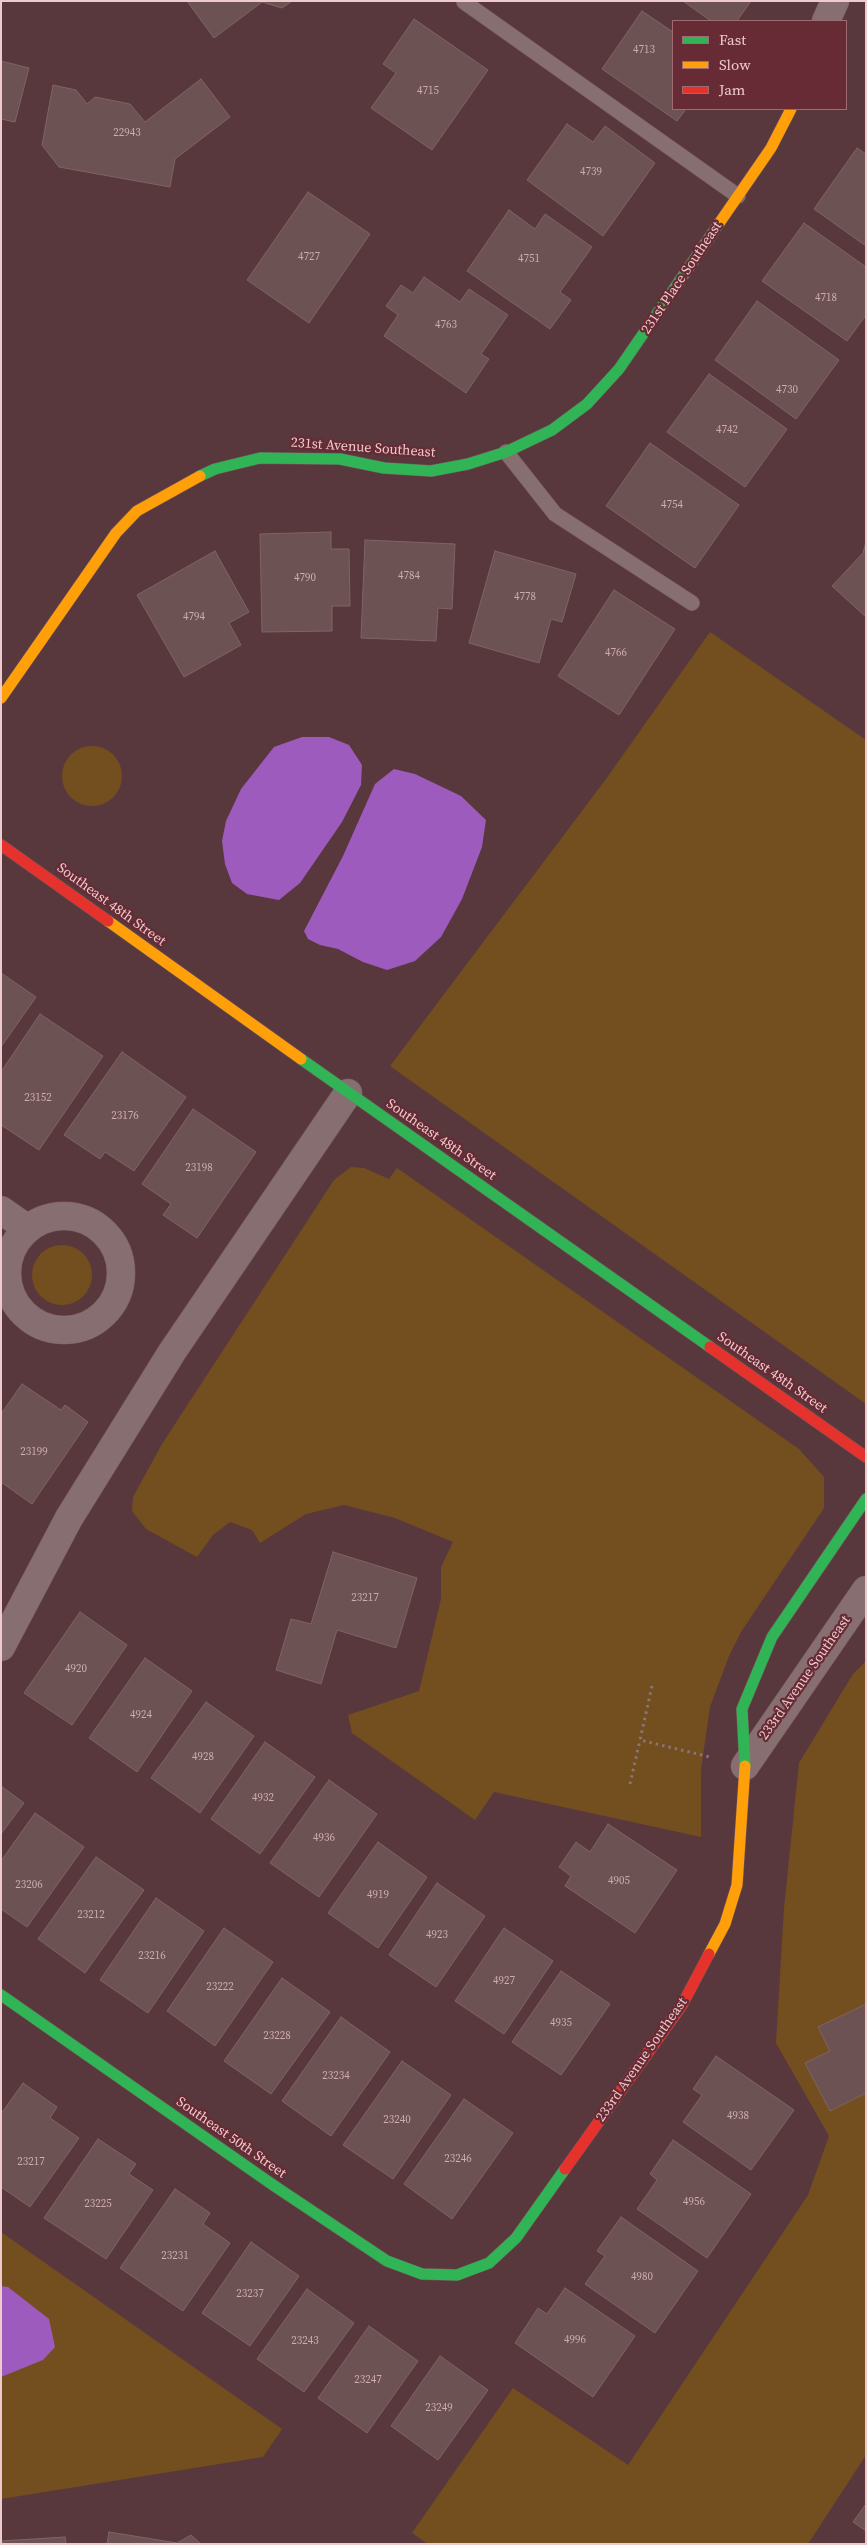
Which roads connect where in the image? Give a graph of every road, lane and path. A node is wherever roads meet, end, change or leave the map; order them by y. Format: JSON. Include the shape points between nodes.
{"nodes":[{"id":1,"x":834,"y":1,"type":"edge"},
{"id":2,"x":464,"y":2,"type":"edge"},
{"id":3,"x":826,"y":20,"type":"edge"},
{"id":4,"x":790,"y":110,"type":"edge"},
{"id":5,"x":738,"y":196,"type":"junction"},
{"id":6,"x":552,"y":430,"type":"joint"},
{"id":7,"x":506,"y":452,"type":"junction"},
{"id":8,"x":692,"y":604,"type":"dead end"},
{"id":9,"x":1,"y":698,"type":"edge"},
{"id":10,"x":1,"y":845,"type":"edge"},
{"id":11,"x":348,"y":1093,"type":"junction"},
{"id":12,"x":1,"y":1210,"type":"edge"},
{"id":13,"x":28,"y":1229,"type":"junction"},
{"id":14,"x":866,"y":1457,"type":"edge"},
{"id":15,"x":866,"y":1499,"type":"edge"},
{"id":16,"x":866,"y":1590,"type":"edge"},
{"id":17,"x":1,"y":1647,"type":"edge"},
{"id":18,"x":652,"y":1686,"type":"dead end"},
{"id":19,"x":640,"y":1740,"type":"junction"},
{"id":20,"x":745,"y":1766,"type":"junction"},
{"id":21,"x":630,"y":1784,"type":"dead end"},
{"id":22,"x":1,"y":1995,"type":"edge"},
{"id":23,"x":457,"y":2275,"type":"joint"}],
"edges":[{"from":1,"to":3,"type":"street"},
{"from":2,"to":5,"type":"lane"},
{"from":4,"to":5,"type":"street","name":"231st Place Southeast"},
{"from":5,"to":6,"type":"street","name":"231st Place Southeast","via":[[619,369],[587,404]]},
{"from":6,"to":7,"type":"street","name":"231st Avenue Southeast"},
{"from":7,"to":8,"type":"lane","via":[[555,514]]},
{"from":7,"to":9,"type":"street","name":"231st Avenue Southeast","via":[[431,471],[384,468],[340,459],[260,458],[215,470],[172,490],[137,511],[116,533]]},
{"from":10,"to":11,"type":"street","name":"Southeast 48th Street"},
{"from":11,"to":14,"type":"street","name":"Southeast 48th Street"},
{"from":11,"to":17,"type":"street","via":[[172,1352],[48,1556]]},
{"from":12,"to":13,"type":"street"},
{"from":13,"to":13,"type":"street","via":[[16,1242],[7,1276],[11,1294],[20,1309],[33,1321],[49,1328],[67,1330],[100,1318],[112,1305],[121,1271],[118,1253],[109,1238],[79,1218],[61,1216],[44,1220]]},
{"from":15,"to":20,"type":"street","name":"233rd Avenue Southeast","via":[[772,1637],[742,1709]]},
{"from":16,"to":20,"type":"street","name":"233rd Avenue Southeast"},
{"from":18,"to":19,"type":"path"},
{"from":19,"to":20,"type":"path"},
{"from":19,"to":21,"type":"path"},
{"from":20,"to":23,"type":"street","name":"233rd Avenue Southeast","via":[[737,1885],[725,1924],[682,2005],[516,2238],[489,2263]]},
{"from":22,"to":23,"type":"street","name":"Southeast 50th Street","via":[[272,2186],[387,2261],[422,2274]]}]}
